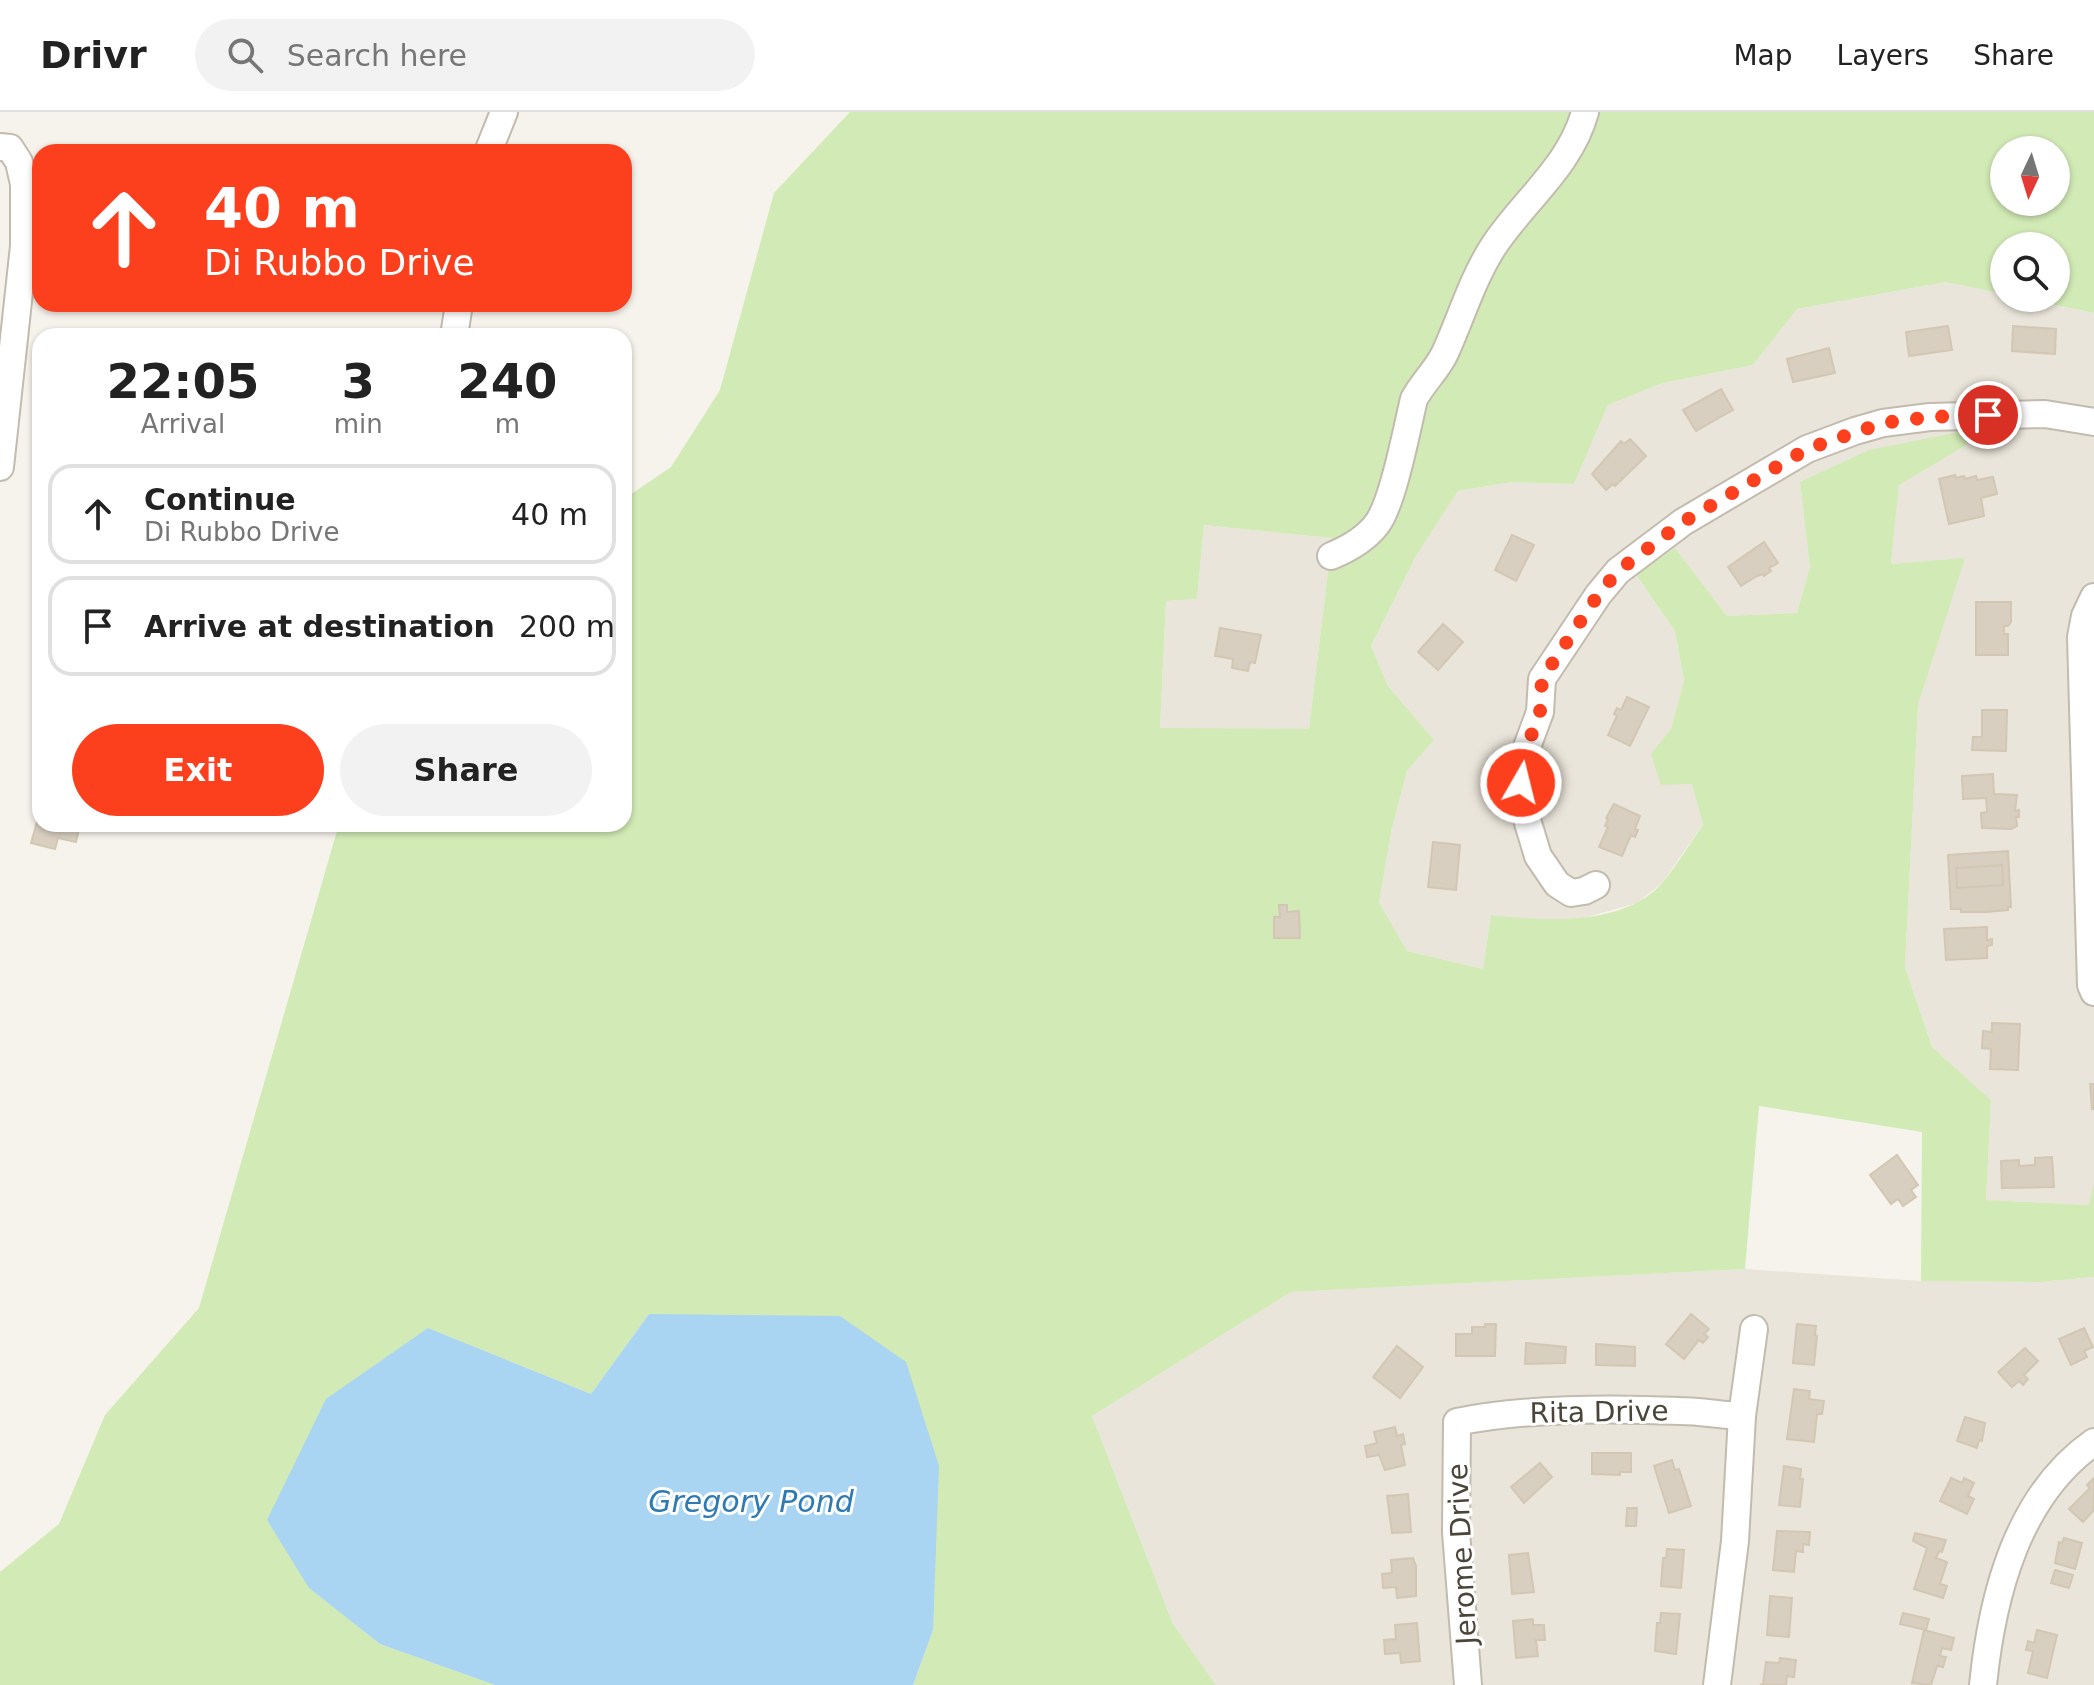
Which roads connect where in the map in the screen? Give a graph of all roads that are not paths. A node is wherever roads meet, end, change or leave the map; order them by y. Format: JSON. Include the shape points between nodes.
{"nodes":[{"id":1,"x":504,"y":112,"type":"edge"},
{"id":2,"x":1585,"y":112,"type":"edge"},
{"id":3,"x":491,"y":144,"type":"edge"},
{"id":4,"x":5,"y":148,"type":"edge"},
{"id":5,"x":2094,"y":422,"type":"edge"},
{"id":6,"x":0,"y":467,"type":"edge"},
{"id":7,"x":1331,"y":556,"type":"dead end"},
{"id":8,"x":2094,"y":597,"type":"edge"},
{"id":9,"x":1596,"y":885,"type":"dead end"},
{"id":10,"x":2094,"y":992,"type":"edge"},
{"id":11,"x":1754,"y":1329,"type":"dead end"},
{"id":12,"x":1742,"y":1416,"type":"junction"},
{"id":13,"x":1457,"y":1422,"type":"joint"},
{"id":14,"x":2094,"y":1442,"type":"edge"},
{"id":15,"x":1468,"y":1685,"type":"edge"},
{"id":16,"x":1717,"y":1685,"type":"edge"},
{"id":17,"x":1983,"y":1685,"type":"edge"}],
"edges":[{"from":1,"to":3,"type":"street"},
{"from":2,"to":7,"type":"street","via":[[1561,164],[1492,248],[1443,357],[1414,399],[1378,523],[1363,539]]},
{"from":4,"to":6,"type":"street","via":[[19,162],[24,184],[24,246]]},
{"from":5,"to":9,"type":"street","via":[[2045,414],[1930,417],[1869,427],[1807,449],[1683,522],[1618,571],[1542,679],[1540,712],[1521,763],[1528,823],[1546,871],[1571,893]]},
{"from":8,"to":10,"type":"street","via":[[2081,637]]},
{"from":11,"to":12,"type":"street"},
{"from":12,"to":13,"type":"street","name":"Rita Drive","via":[[1540,1412]]},
{"from":12,"to":16,"type":"street","via":[[1735,1541]]},
{"from":13,"to":15,"type":"street","name":"Jerome Drive","via":[[1456,1532]]},
{"from":14,"to":17,"type":"street","via":[[2052,1478],[2019,1537],[1999,1590]]}]}
